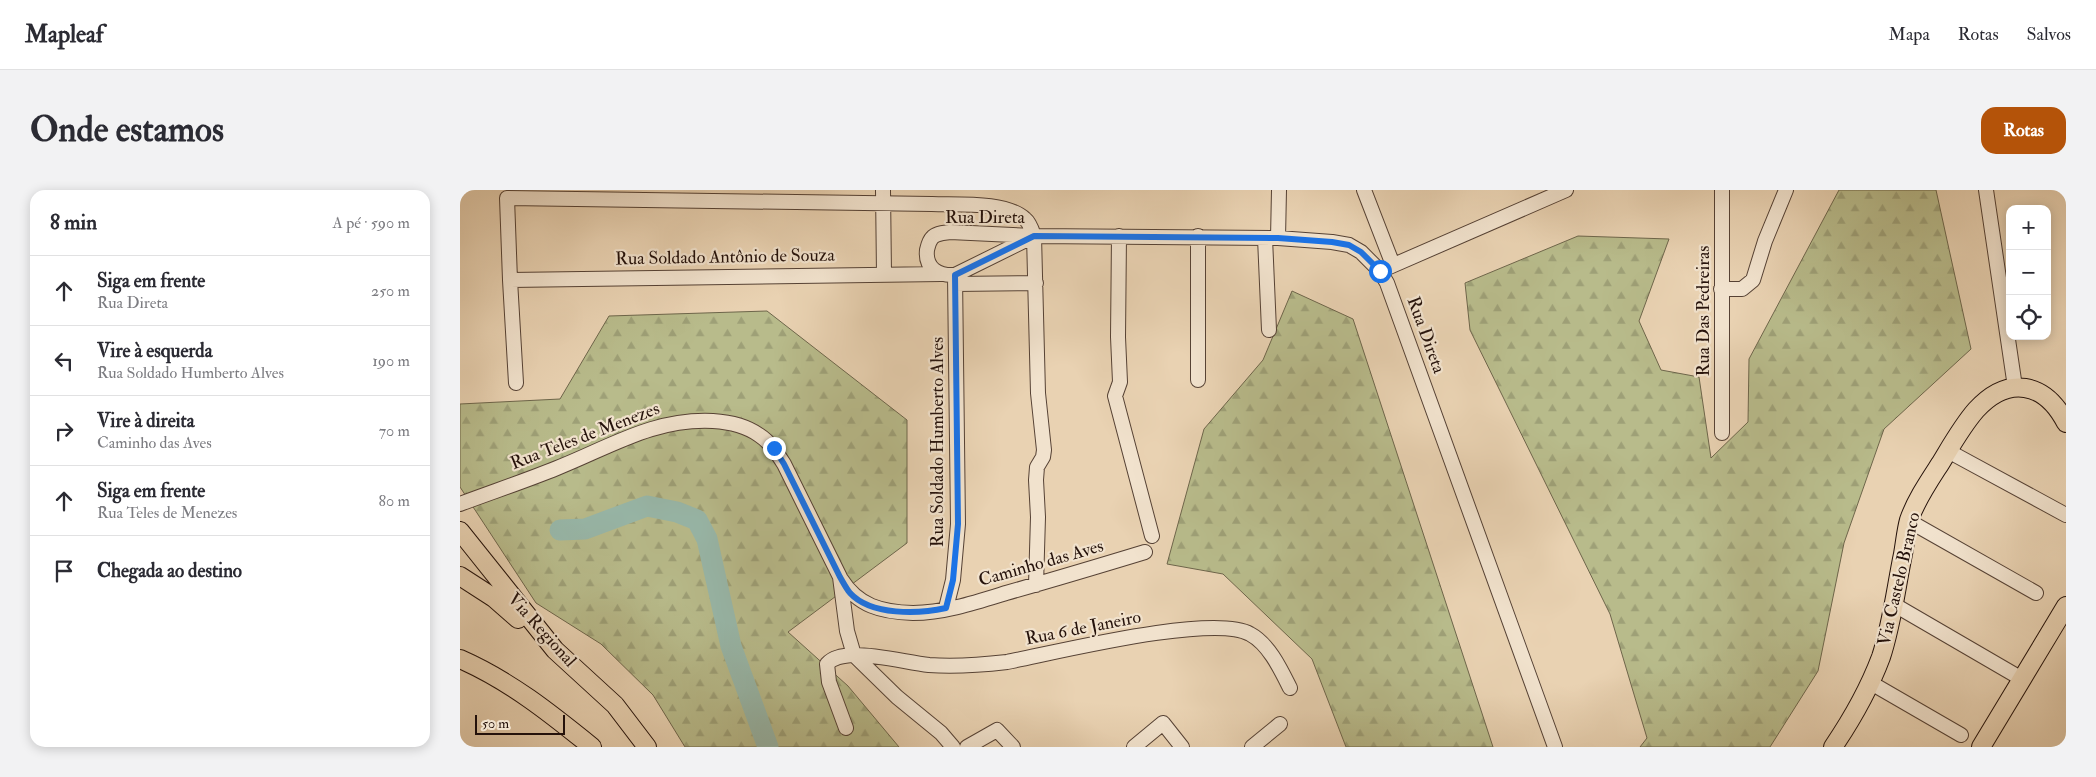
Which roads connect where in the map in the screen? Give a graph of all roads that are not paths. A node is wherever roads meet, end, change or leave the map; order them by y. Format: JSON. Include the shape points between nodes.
{"nodes":[{"id":1,"x":1279,"y":190,"type":"edge"},
{"id":2,"x":1364,"y":190,"type":"edge"},
{"id":3,"x":1566,"y":190,"type":"edge"},
{"id":4,"x":1722,"y":190,"type":"edge"},
{"id":5,"x":1786,"y":190,"type":"edge"},
{"id":6,"x":1986,"y":190,"type":"edge"},
{"id":7,"x":883,"y":197,"type":"edge"},
{"id":8,"x":1034,"y":236,"type":"junction"},
{"id":9,"x":1119,"y":236,"type":"junction"},
{"id":10,"x":1198,"y":236,"type":"junction"},
{"id":11,"x":1271,"y":238,"type":"junction"},
{"id":12,"x":1387,"y":268,"type":"junction"},
{"id":13,"x":884,"y":274,"type":"junction"},
{"id":14,"x":941,"y":274,"type":"junction"},
{"id":15,"x":955,"y":279,"type":"junction"},
{"id":16,"x":510,"y":280,"type":"junction"},
{"id":17,"x":1036,"y":284,"type":"junction"},
{"id":18,"x":1721,"y":289,"type":"junction"},
{"id":19,"x":1269,"y":330,"type":"dead end"},
{"id":20,"x":1198,"y":380,"type":"dead end"},
{"id":21,"x":516,"y":382,"type":"dead end"},
{"id":22,"x":2015,"y":387,"type":"junction"},
{"id":23,"x":2066,"y":424,"type":"edge"},
{"id":24,"x":1722,"y":433,"type":"dead end"},
{"id":25,"x":1948,"y":451,"type":"junction"},
{"id":26,"x":460,"y":504,"type":"edge"},
{"id":27,"x":2066,"y":515,"type":"edge"},
{"id":28,"x":1909,"y":521,"type":"junction"},
{"id":29,"x":460,"y":531,"type":"edge"},
{"id":30,"x":1152,"y":536,"type":"dead end"},
{"id":31,"x":1145,"y":552,"type":"dead end"},
{"id":32,"x":460,"y":576,"type":"edge"},
{"id":33,"x":840,"y":577,"type":"junction"},
{"id":34,"x":1036,"y":585,"type":"junction"},
{"id":35,"x":2036,"y":593,"type":"dead end"},
{"id":36,"x":1893,"y":604,"type":"junction"},
{"id":37,"x":2066,"y":606,"type":"edge"},
{"id":38,"x":946,"y":608,"type":"junction"},
{"id":39,"x":2066,"y":629,"type":"edge"},
{"id":40,"x":2043,"y":645,"type":"junction"},
{"id":41,"x":555,"y":650,"type":"junction"},
{"id":42,"x":854,"y":655,"type":"junction"},
{"id":43,"x":460,"y":659,"type":"edge"},
{"id":44,"x":2022,"y":679,"type":"junction"},
{"id":45,"x":1871,"y":683,"type":"junction"},
{"id":46,"x":1290,"y":688,"type":"dead end"},
{"id":47,"x":1280,"y":724,"type":"dead end"},
{"id":48,"x":846,"y":728,"type":"dead end"},
{"id":49,"x":1961,"y":735,"type":"dead end"},
{"id":50,"x":592,"y":747,"type":"edge"},
{"id":51,"x":648,"y":747,"type":"edge"},
{"id":52,"x":953,"y":747,"type":"edge"},
{"id":53,"x":967,"y":747,"type":"edge"},
{"id":54,"x":1013,"y":747,"type":"edge"},
{"id":55,"x":1134,"y":747,"type":"edge"},
{"id":56,"x":1182,"y":747,"type":"edge"},
{"id":57,"x":1252,"y":747,"type":"edge"},
{"id":58,"x":1555,"y":747,"type":"edge"},
{"id":59,"x":1833,"y":747,"type":"edge"},
{"id":60,"x":1981,"y":747,"type":"edge"}],
"edges":[{"from":1,"to":11,"type":"street"},
{"from":2,"to":12,"type":"street"},
{"from":3,"to":12,"type":"street"},
{"from":4,"to":18,"type":"street","name":"Rua Das Pedreiras"},
{"from":5,"to":18,"type":"street","via":[[1753,280],[1742,289]]},
{"from":6,"to":22,"type":"street"},
{"from":7,"to":8,"type":"street","via":[[1000,208],[1019,214]]},
{"from":7,"to":13,"type":"street"},
{"from":7,"to":16,"type":"street","via":[[507,198]]},
{"from":8,"to":9,"type":"street","name":"Rua Direta"},
{"from":8,"to":14,"type":"street","name":"Rua Direta","via":[[940,233],[932,237],[927,252],[929,265]]},
{"from":8,"to":15,"type":"street","name":"Rua Direta"},
{"from":8,"to":17,"type":"street"},
{"from":9,"to":10,"type":"street","name":"Rua Direta"},
{"from":9,"to":30,"type":"street","via":[[1120,382],[1115,396]]},
{"from":10,"to":11,"type":"street","name":"Rua Direta"},
{"from":10,"to":20,"type":"street"},
{"from":11,"to":12,"type":"street","name":"Rua Direta","via":[[1349,245]]},
{"from":11,"to":19,"type":"street"},
{"from":12,"to":58,"type":"street","name":"Rua Direta","via":[[1392,298]]},
{"from":13,"to":14,"type":"street","name":"Rua Soldado Antônio de Souza"},
{"from":13,"to":16,"type":"street","name":"Rua Soldado Antônio de Souza"},
{"from":14,"to":15,"type":"street"},
{"from":15,"to":17,"type":"street"},
{"from":15,"to":38,"type":"street","name":"Rua Soldado Humberto Alves","via":[[958,524],[953,580]]},
{"from":16,"to":21,"type":"street"},
{"from":17,"to":34,"type":"street","via":[[1038,393],[1044,450],[1036,480]]},
{"from":18,"to":24,"type":"street","name":"Rua Das Pedreiras"},
{"from":22,"to":23,"type":"main road","via":[[2034,389],[2047,398]]},
{"from":22,"to":25,"type":"main road","name":"Via Castelo Branco","via":[[1990,397]]},
{"from":25,"to":27,"type":"street"},
{"from":25,"to":28,"type":"main road","name":"Via Castelo Branco","via":[[1920,496]]},
{"from":26,"to":33,"type":"street","name":"Rua Teles de Menezes","via":[[556,469],[650,428],[673,422],[725,421],[744,426],[774,448]]},
{"from":28,"to":35,"type":"street"},
{"from":28,"to":36,"type":"main road","name":"Via Castelo Branco"},
{"from":29,"to":41,"type":"main road","name":"Via Regional"},
{"from":31,"to":34,"type":"street","name":"Caminho das Aves"},
{"from":32,"to":41,"type":"main road","via":[[494,598]]},
{"from":33,"to":38,"type":"street","name":"Caminho das Aves","via":[[850,593],[870,605],[913,613]]},
{"from":33,"to":42,"type":"street","name":"Rua Teles de Menezes","via":[[847,631]]},
{"from":34,"to":38,"type":"street","name":"Caminho das Aves"},
{"from":36,"to":44,"type":"street"},
{"from":36,"to":45,"type":"main road","name":"Via Castelo Branco","via":[[1889,631]]},
{"from":37,"to":40,"type":"main road"},
{"from":39,"to":40,"type":"main road"},
{"from":40,"to":44,"type":"main road"},
{"from":41,"to":51,"type":"main road","name":"Via Regional","via":[[614,705]]},
{"from":42,"to":46,"type":"street","name":"Rua 6 de Janeiro","via":[[930,665],[979,665],[1176,630],[1215,627],[1250,634],[1274,656]]},
{"from":42,"to":48,"type":"street","name":"Rua 6 de Janeiro","via":[[838,657],[827,664],[831,690]]},
{"from":42,"to":52,"type":"street","name":"Rua Teles de Menezes"},
{"from":43,"to":50,"type":"main road","via":[[513,686]]},
{"from":44,"to":60,"type":"main road"},
{"from":45,"to":49,"type":"street"},
{"from":45,"to":59,"type":"main road","name":"Via Castelo Branco"},
{"from":47,"to":57,"type":"street"},
{"from":53,"to":54,"type":"street","via":[[995,730],[999,730]]},
{"from":55,"to":56,"type":"street","via":[[1163,723]]}]}
